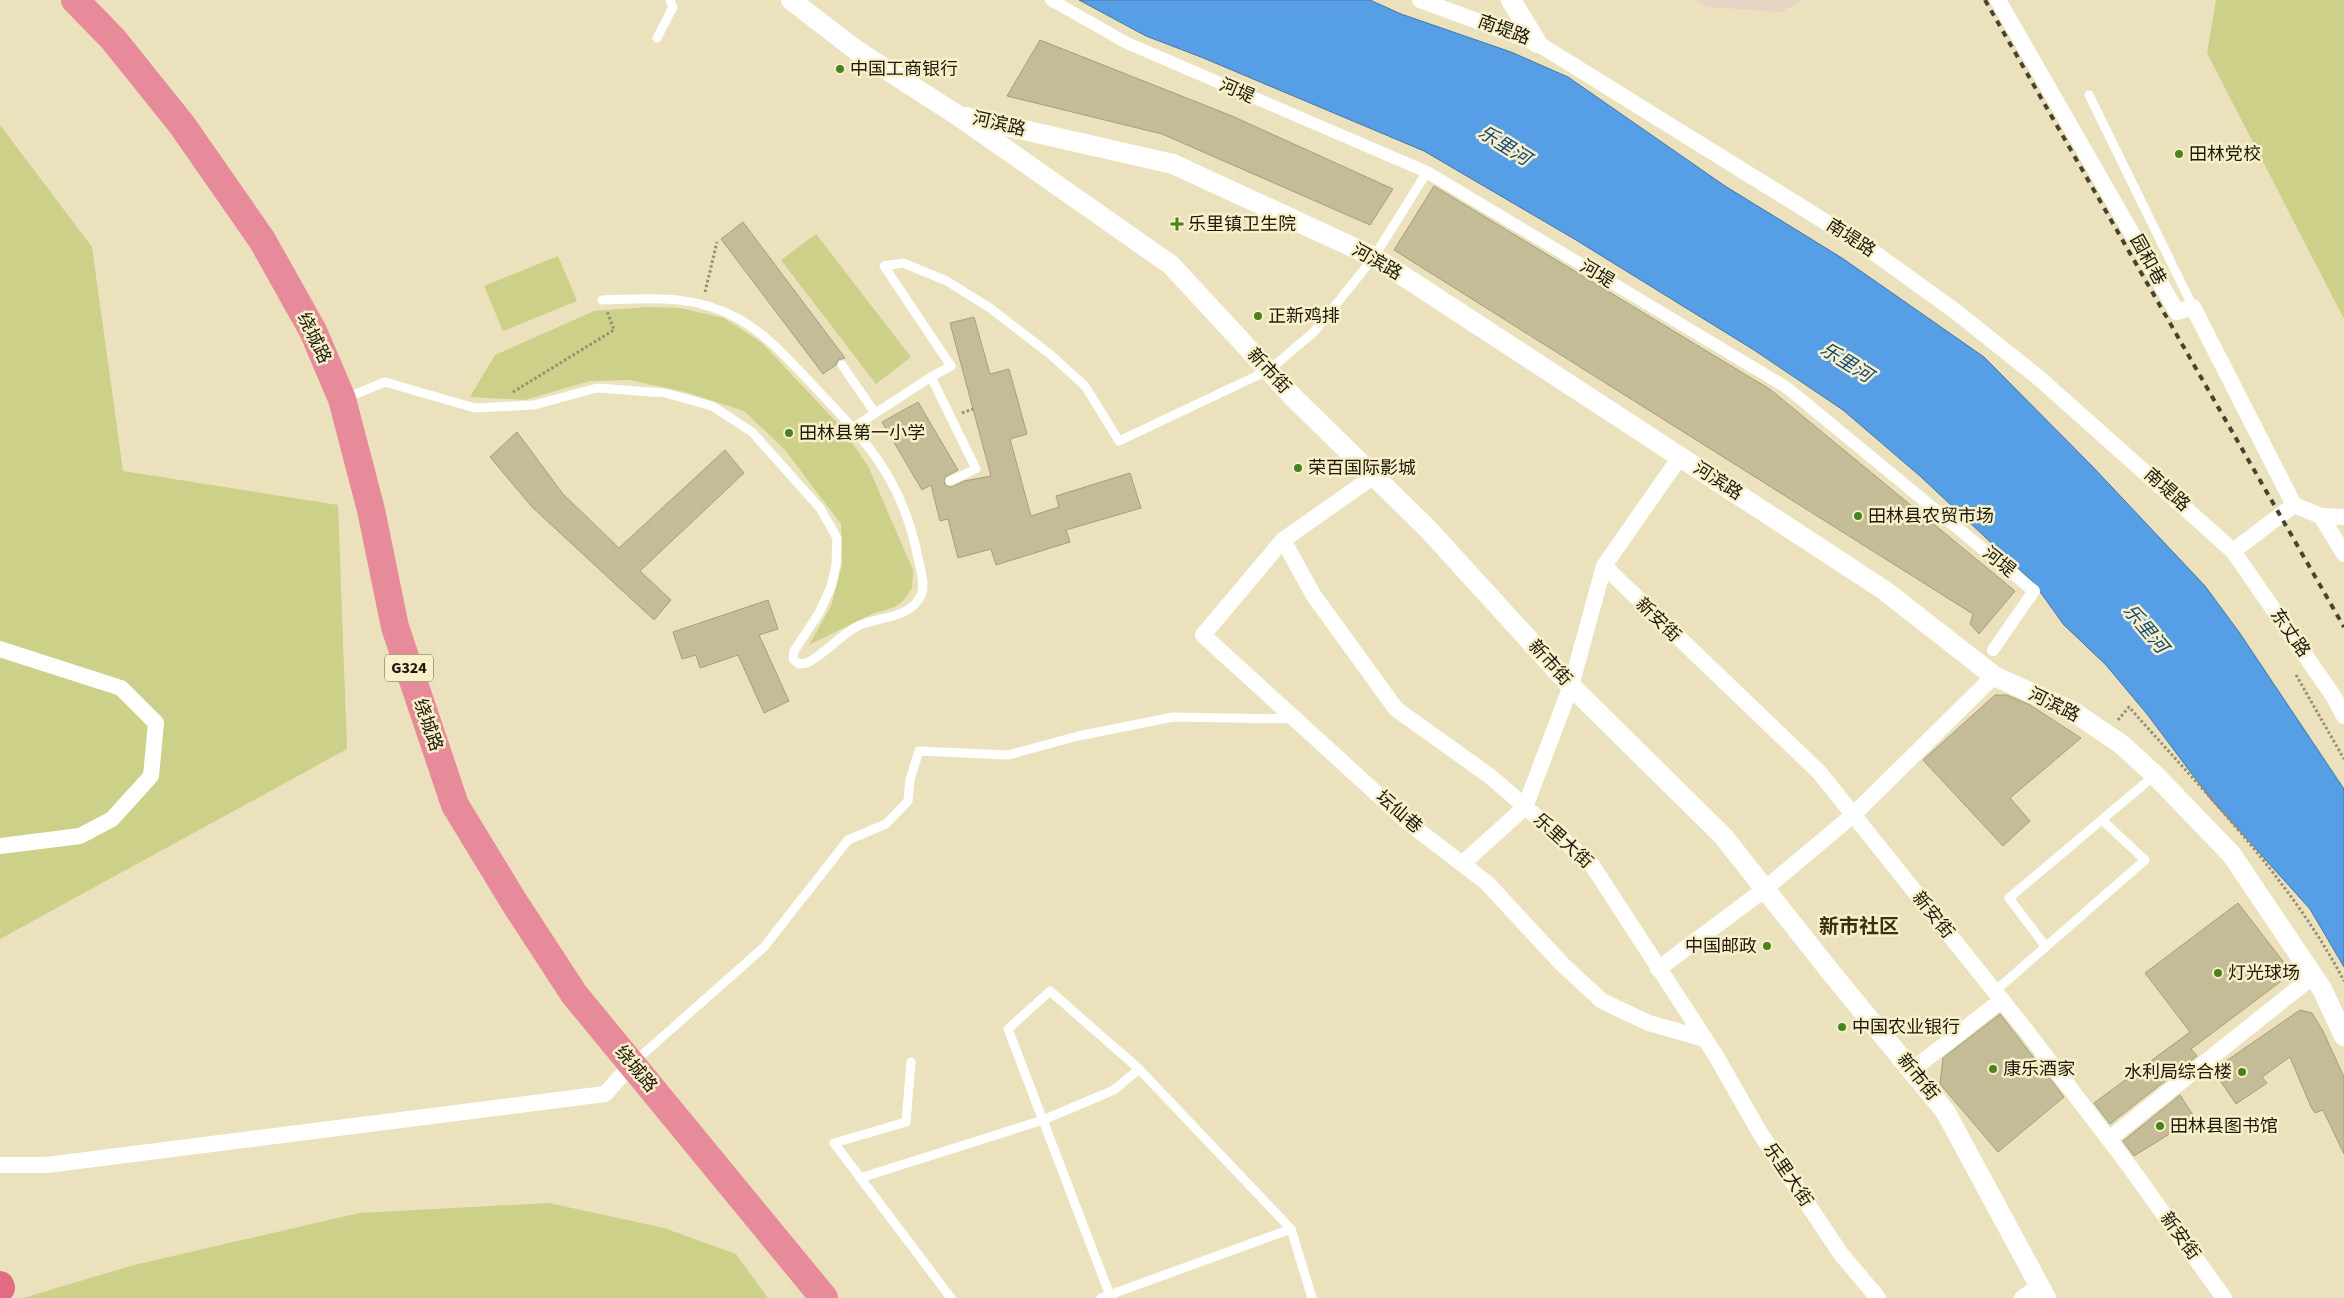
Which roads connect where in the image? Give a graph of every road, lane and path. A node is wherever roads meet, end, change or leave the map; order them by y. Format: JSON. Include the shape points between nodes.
{"nodes":[{"id":1,"x":75,"y":0,"type":"edge"},
{"id":2,"x":670,"y":0,"type":"edge"},
{"id":3,"x":791,"y":0,"type":"edge"},
{"id":4,"x":1051,"y":0,"type":"edge"},
{"id":5,"x":1420,"y":0,"type":"edge"},
{"id":6,"x":1512,"y":0,"type":"edge"},
{"id":7,"x":1998,"y":0,"type":"edge"},
{"id":8,"x":657,"y":38,"type":"dead end"},
{"id":9,"x":1537,"y":42,"type":"junction"},
{"id":10,"x":2089,"y":95,"type":"dead end"},
{"id":11,"x":957,"y":115,"type":"junction"},
{"id":12,"x":1031,"y":132,"type":"junction"},
{"id":13,"x":1015,"y":156,"type":"junction"},
{"id":14,"x":1427,"y":172,"type":"junction"},
{"id":15,"x":717,"y":242,"type":"dead end"},
{"id":16,"x":1374,"y":257,"type":"junction"},
{"id":17,"x":602,"y":300,"type":"joint"},
{"id":18,"x":702,"y":302,"type":"junction"},
{"id":19,"x":2192,"y":307,"type":"junction"},
{"id":20,"x":842,"y":365,"type":"dead end"},
{"id":21,"x":1269,"y":370,"type":"junction"},
{"id":22,"x":931,"y":377,"type":"junction"},
{"id":23,"x":342,"y":399,"type":"junction"},
{"id":24,"x":489,"y":407,"type":"junction"},
{"id":25,"x":973,"y":409,"type":"dead end"},
{"id":26,"x":876,"y":413,"type":"junction"},
{"id":27,"x":962,"y":413,"type":"dead end"},
{"id":28,"x":854,"y":427,"type":"junction"},
{"id":29,"x":1680,"y":457,"type":"junction"},
{"id":30,"x":1374,"y":476,"type":"junction"},
{"id":31,"x":950,"y":481,"type":"dead end"},
{"id":32,"x":2294,"y":506,"type":"junction"},
{"id":33,"x":2321,"y":516,"type":"junction"},
{"id":34,"x":2344,"y":517,"type":"edge"},
{"id":35,"x":1283,"y":540,"type":"junction"},
{"id":36,"x":2233,"y":551,"type":"junction"},
{"id":37,"x":2344,"y":554,"type":"edge"},
{"id":38,"x":1604,"y":566,"type":"junction"},
{"id":39,"x":0,"y":649,"type":"edge"},
{"id":40,"x":1993,"y":650,"type":"dead end"},
{"id":41,"x":2294,"y":673,"type":"dead end"},
{"id":42,"x":1994,"y":676,"type":"junction"},
{"id":43,"x":1571,"y":686,"type":"junction"},
{"id":44,"x":2344,"y":716,"type":"edge"},
{"id":45,"x":1296,"y":719,"type":"junction"},
{"id":46,"x":2344,"y":759,"type":"edge"},
{"id":47,"x":2155,"y":775,"type":"junction"},
{"id":48,"x":1525,"y":806,"type":"junction"},
{"id":49,"x":1853,"y":815,"type":"junction"},
{"id":50,"x":2102,"y":820,"type":"junction"},
{"id":51,"x":0,"y":846,"type":"edge"},
{"id":52,"x":1462,"y":864,"type":"junction"},
{"id":53,"x":1765,"y":889,"type":"junction"},
{"id":54,"x":2046,"y":947,"type":"junction"},
{"id":55,"x":1658,"y":969,"type":"junction"},
{"id":56,"x":2312,"y":977,"type":"junction"},
{"id":57,"x":1998,"y":996,"type":"junction"},
{"id":58,"x":2344,"y":1036,"type":"edge"},
{"id":59,"x":1705,"y":1039,"type":"junction"},
{"id":60,"x":911,"y":1062,"type":"dead end"},
{"id":61,"x":632,"y":1064,"type":"junction"},
{"id":62,"x":1138,"y":1069,"type":"junction"},
{"id":63,"x":1912,"y":1070,"type":"junction"},
{"id":64,"x":1043,"y":1120,"type":"junction"},
{"id":65,"x":2109,"y":1139,"type":"junction"},
{"id":66,"x":0,"y":1165,"type":"edge"},
{"id":67,"x":860,"y":1178,"type":"junction"},
{"id":68,"x":1291,"y":1229,"type":"junction"},
{"id":69,"x":2043,"y":1292,"type":"edge"},
{"id":70,"x":1107,"y":1297,"type":"edge"},
{"id":71,"x":824,"y":1298,"type":"edge"},
{"id":72,"x":951,"y":1298,"type":"edge"},
{"id":73,"x":1312,"y":1298,"type":"edge"},
{"id":74,"x":1878,"y":1298,"type":"edge"},
{"id":75,"x":2022,"y":1298,"type":"edge"},
{"id":76,"x":2224,"y":1298,"type":"edge"}],
"edges":[{"from":1,"to":23,"type":"highway","name":"绕城路","number":"G324","via":[[113,39],[182,125],[262,240],[313,332]]},
{"from":2,"to":8,"type":"lane","via":[[673,7]]},
{"from":3,"to":11,"type":"street","name":"新市街","via":[[856,50]]},
{"from":4,"to":14,"type":"street","name":"河堤","via":[[1127,43]]},
{"from":5,"to":9,"type":"street","name":"南堤路"},
{"from":6,"to":9,"type":"street"},
{"from":7,"to":19,"type":"street","name":"园和巷","via":[[2177,312]]},
{"from":9,"to":36,"type":"street","name":"南堤路","via":[[1870,249],[1932,294],[2039,378]]},
{"from":10,"to":19,"type":"lane"},
{"from":11,"to":12,"type":"street","name":"河滨路"},
{"from":11,"to":13,"type":"street","name":"新市街"},
{"from":12,"to":13,"type":"street","via":[[1005,138]]},
{"from":12,"to":16,"type":"street","name":"河滨路","via":[[1173,164]]},
{"from":13,"to":21,"type":"street","name":"新市街","via":[[1171,265]]},
{"from":14,"to":16,"type":"lane"},
{"from":14,"to":40,"type":"street","name":"河堤","via":[[1786,387],[2034,591]]},
{"from":15,"to":18,"type":"path"},
{"from":16,"to":21,"type":"lane","via":[[1314,332]]},
{"from":16,"to":29,"type":"street","name":"河滨路"},
{"from":17,"to":18,"type":"lane","via":[[659,297]]},
{"from":17,"to":24,"type":"path","via":[[614,330]]},
{"from":18,"to":28,"type":"lane","via":[[738,318],[769,338]]},
{"from":19,"to":32,"type":"street"},
{"from":20,"to":26,"type":"lane"},
{"from":21,"to":22,"type":"lane","via":[[1120,441],[1085,386],[1050,354],[990,308],[947,281],[920,270],[902,263],[884,266],[952,366]]},
{"from":21,"to":30,"type":"street","name":"新市街"},
{"from":22,"to":26,"type":"lane"},
{"from":22,"to":31,"type":"lane","via":[[976,469]]},
{"from":23,"to":24,"type":"lane","via":[[385,382],[475,408]]},
{"from":23,"to":61,"type":"highway","name":"绕城路","number":"G324","via":[[371,510],[395,627],[455,805],[574,994]]},
{"from":24,"to":28,"type":"lane","via":[[534,405],[597,388],[665,393],[712,406],[752,432],[820,508],[837,538],[831,588],[794,651],[794,659],[799,664],[815,659],[856,627],[913,608],[922,593],[914,538],[904,507],[884,467]]},
{"from":25,"to":27,"type":"path"},
{"from":26,"to":28,"type":"lane"},
{"from":29,"to":38,"type":"street"},
{"from":29,"to":42,"type":"street","name":"河滨路","via":[[1884,590]]},
{"from":30,"to":35,"type":"street"},
{"from":30,"to":43,"type":"street","name":"新市街","via":[[1427,528]]},
{"from":32,"to":33,"type":"street"},
{"from":32,"to":36,"type":"street"},
{"from":33,"to":34,"type":"street"},
{"from":33,"to":37,"type":"street"},
{"from":35,"to":45,"type":"street","name":"坛仙巷","via":[[1203,635]]},
{"from":35,"to":48,"type":"street","name":"乐里大街","via":[[1314,596],[1396,709],[1491,777]]},
{"from":36,"to":44,"type":"street","name":"东丈路"},
{"from":38,"to":43,"type":"street"},
{"from":38,"to":49,"type":"street","name":"新安街","via":[[1819,772]]},
{"from":39,"to":51,"type":"street","via":[[121,688],[156,723],[151,776],[112,819],[80,836]]},
{"from":41,"to":46,"type":"path"},
{"from":42,"to":47,"type":"street","name":"河滨路","via":[[2072,711],[2121,744]]},
{"from":42,"to":49,"type":"street"},
{"from":43,"to":48,"type":"street"},
{"from":43,"to":53,"type":"street","name":"新市街","via":[[1723,836]]},
{"from":45,"to":52,"type":"street","name":"坛仙巷","via":[[1410,824]]},
{"from":45,"to":61,"type":"lane","via":[[1173,717],[1078,736],[1008,755],[919,751],[910,780],[908,801],[886,824],[848,840],[764,947]]},
{"from":47,"to":50,"type":"lane"},
{"from":47,"to":56,"type":"street","name":"河滨路","via":[[2232,855]]},
{"from":48,"to":52,"type":"street"},
{"from":48,"to":55,"type":"street","name":"乐里大街","via":[[1592,865]]},
{"from":49,"to":53,"type":"street"},
{"from":49,"to":57,"type":"street","name":"新安街"},
{"from":50,"to":54,"type":"lane","via":[[2009,898]]},
{"from":50,"to":54,"type":"lane","via":[[2145,860]]},
{"from":52,"to":59,"type":"street","name":"坛仙巷","via":[[1487,883],[1562,964],[1602,1001],[1649,1023]]},
{"from":53,"to":55,"type":"street"},
{"from":53,"to":63,"type":"street","name":"新市街"},
{"from":54,"to":57,"type":"lane"},
{"from":55,"to":59,"type":"street","name":"乐里大街"},
{"from":56,"to":58,"type":"street","name":"河滨路","via":[[2322,989]]},
{"from":56,"to":65,"type":"street"},
{"from":57,"to":63,"type":"street"},
{"from":57,"to":65,"type":"street","name":"新安街"},
{"from":59,"to":74,"type":"street","name":"乐里大街","via":[[1760,1133],[1814,1214],[1841,1254]]},
{"from":60,"to":67,"type":"lane","via":[[906,1122],[834,1144]]},
{"from":61,"to":66,"type":"street","via":[[605,1094],[47,1165]]},
{"from":61,"to":71,"type":"highway","name":"绕城路","number":"G324"},
{"from":62,"to":64,"type":"lane","via":[[1114,1090]]},
{"from":62,"to":64,"type":"lane","via":[[1050,991],[1008,1029]]},
{"from":62,"to":68,"type":"lane"},
{"from":63,"to":69,"type":"street","name":"新市街","via":[[1945,1111]]},
{"from":64,"to":67,"type":"lane"},
{"from":64,"to":70,"type":"lane"},
{"from":65,"to":76,"type":"street","name":"新安街"},
{"from":67,"to":72,"type":"lane"},
{"from":68,"to":70,"type":"lane"},
{"from":68,"to":73,"type":"lane"},
{"from":69,"to":75,"type":"street"}]}
